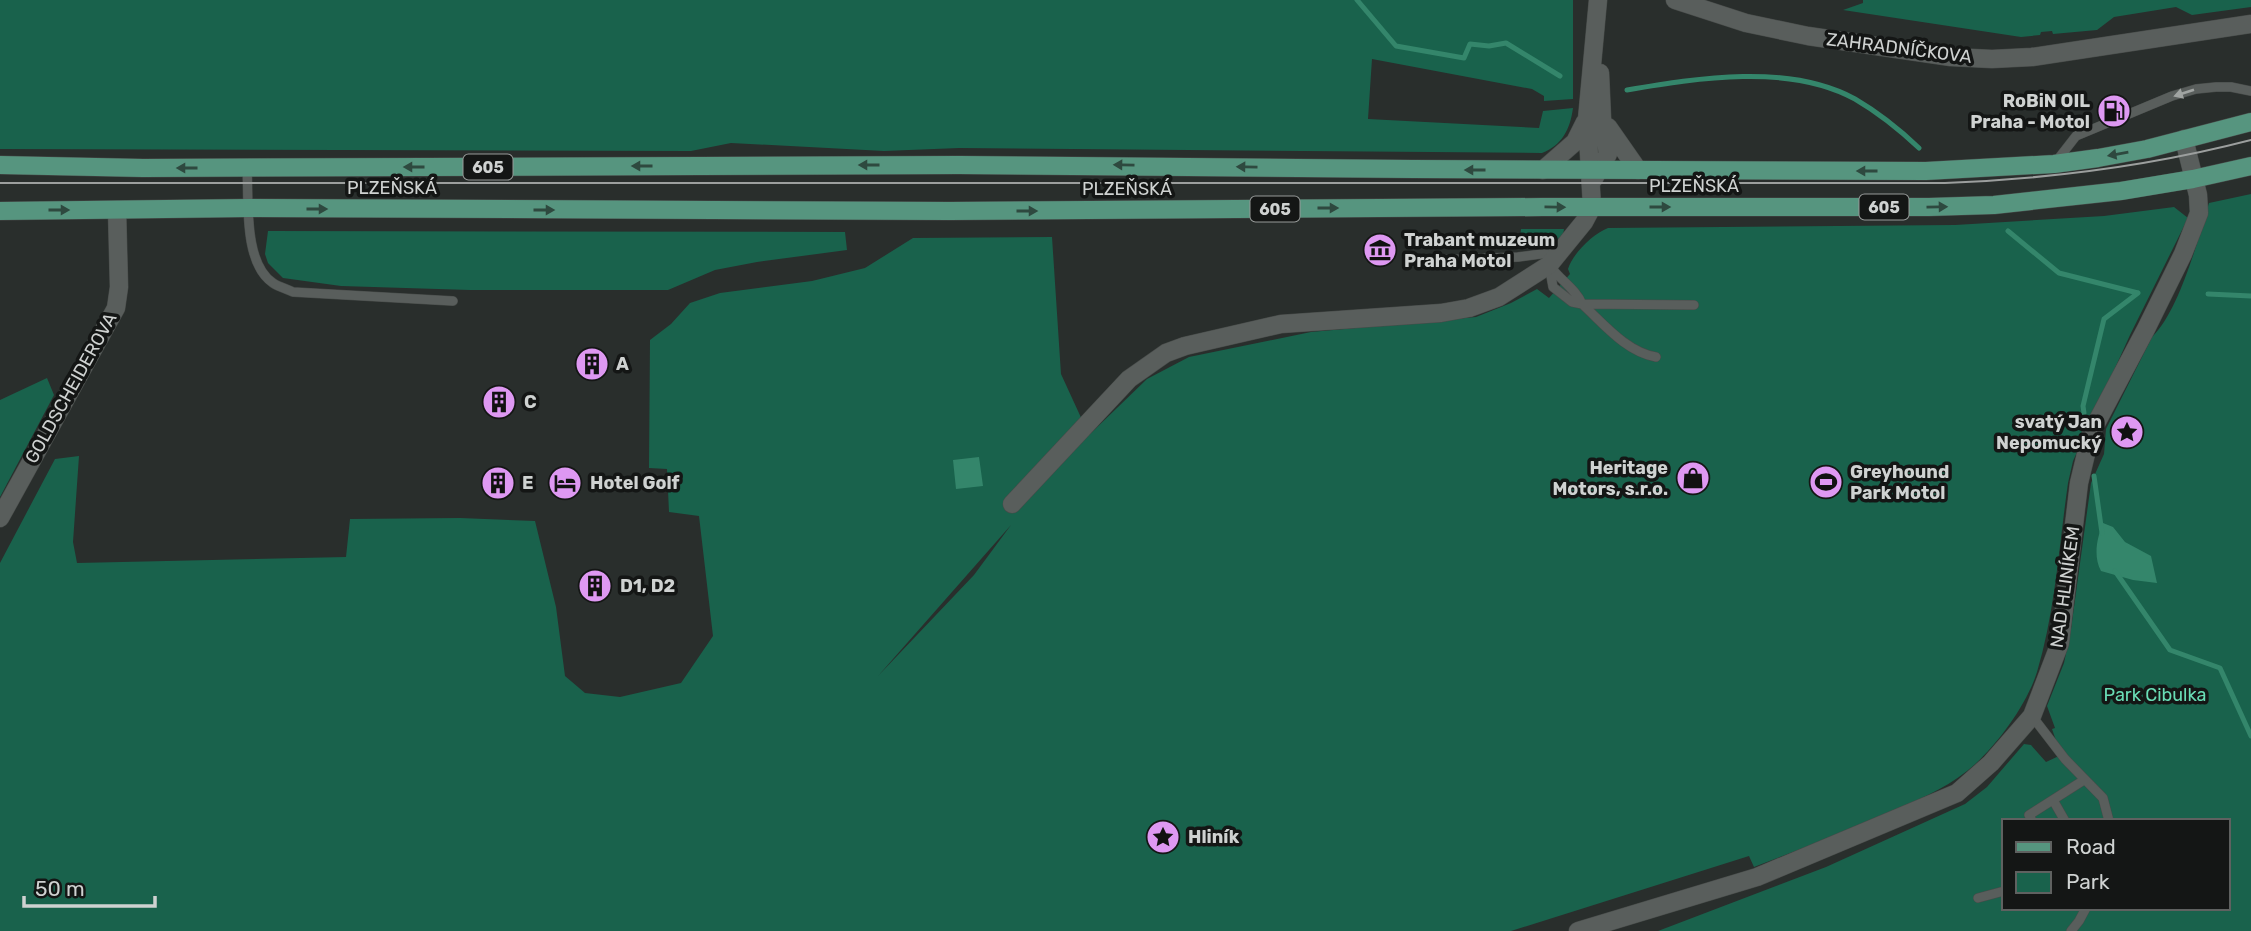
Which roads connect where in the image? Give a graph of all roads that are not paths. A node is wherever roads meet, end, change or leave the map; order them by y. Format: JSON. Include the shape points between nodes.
{"nodes":[{"id":1,"x":1675,"y":0,"type":"edge"},
{"id":2,"x":1597,"y":3,"type":"edge"},
{"id":3,"x":2251,"y":24,"type":"edge"},
{"id":4,"x":2251,"y":91,"type":"edge"},
{"id":5,"x":1594,"y":118,"type":"junction"},
{"id":6,"x":2251,"y":122,"type":"edge"},
{"id":7,"x":2184,"y":139,"type":"junction"},
{"id":8,"x":2054,"y":164,"type":"junction"},
{"id":9,"x":0,"y":165,"type":"edge"},
{"id":10,"x":2251,"y":166,"type":"edge"},
{"id":11,"x":247,"y":168,"type":"junction"},
{"id":12,"x":1543,"y":170,"type":"junction"},
{"id":13,"x":1639,"y":170,"type":"junction"},
{"id":14,"x":1594,"y":174,"type":"junction"},
{"id":15,"x":2193,"y":179,"type":"junction"},
{"id":16,"x":1592,"y":207,"type":"junction"},
{"id":17,"x":249,"y":208,"type":"junction"},
{"id":18,"x":117,"y":210,"type":"junction"},
{"id":19,"x":0,"y":211,"type":"edge"},
{"id":20,"x":1561,"y":251,"type":"junction"},
{"id":21,"x":1437,"y":260,"type":"dead end"},
{"id":22,"x":1549,"y":265,"type":"junction"},
{"id":23,"x":453,"y":301,"type":"dead end"},
{"id":24,"x":1582,"y":304,"type":"junction"},
{"id":25,"x":1694,"y":305,"type":"dead end"},
{"id":26,"x":1656,"y":357,"type":"dead end"},
{"id":27,"x":1012,"y":504,"type":"dead end"},
{"id":28,"x":0,"y":518,"type":"edge"},
{"id":29,"x":2032,"y":716,"type":"junction"},
{"id":30,"x":2084,"y":780,"type":"junction"},
{"id":31,"x":2053,"y":800,"type":"junction"},
{"id":32,"x":2031,"y":819,"type":"edge"},
{"id":33,"x":2064,"y":819,"type":"edge"},
{"id":34,"x":2109,"y":819,"type":"edge"},
{"id":35,"x":2002,"y":892,"type":"edge"},
{"id":36,"x":1978,"y":898,"type":"dead end"},
{"id":37,"x":2085,"y":910,"type":"edge"},
{"id":38,"x":1578,"y":931,"type":"edge"},
{"id":39,"x":2071,"y":931,"type":"edge"}],
"edges":[{"from":1,"to":3,"type":"street","name":"ZAHRADNÍČKOVA","via":[[1746,23],[1808,36],[1992,59]]},
{"from":2,"to":5,"type":"street"},
{"from":4,"to":8,"type":"lane","one_way":true,"via":[[2216,87],[2172,96],[2076,136]]},
{"from":5,"to":12,"type":"street","via":[[1567,152]]},
{"from":5,"to":13,"type":"street","name":"PLZEŇSKÁ"},
{"from":5,"to":14,"type":"street","via":[[1608,154]]},
{"from":6,"to":7,"type":"main road","name":"PLZEŇSKÁ","number":"605"},
{"from":7,"to":8,"type":"main road","name":"PLZEŇSKÁ","number":"605","one_way":true},
{"from":7,"to":15,"type":"street","name":"NAD HLINÍKEM"},
{"from":8,"to":13,"type":"main road","name":"PLZEŇSKÁ","number":"605","one_way":true,"via":[[1926,171]]},
{"from":11,"to":9,"type":"main road","name":"PLZEŇSKÁ","number":"605","one_way":true},
{"from":10,"to":15,"type":"main road","name":"PLZEŇSKÁ","number":"605"},
{"from":12,"to":11,"type":"main road","name":"PLZEŇSKÁ","number":"605","one_way":true,"via":[[959,165]]},
{"from":11,"to":17,"type":"lane"},
{"from":12,"to":14,"type":"main road","name":"PLZEŇSKÁ","number":"605"},
{"from":13,"to":14,"type":"main road","name":"PLZEŇSKÁ","number":"605"},
{"from":14,"to":16,"type":"street"},
{"from":16,"to":15,"type":"main road","name":"PLZEŇSKÁ","number":"605","one_way":true,"via":[[1994,205]]},
{"from":15,"to":29,"type":"street","name":"NAD HLINÍKEM","via":[[2199,213],[2187,244],[2091,433],[2079,483],[2060,643]]},
{"from":17,"to":16,"type":"main road","name":"PLZEŇSKÁ","number":"605","one_way":true,"via":[[950,211]]},
{"from":16,"to":20,"type":"street"},
{"from":17,"to":18,"type":"main road","name":"PLZEŇSKÁ","number":"605"},
{"from":17,"to":23,"type":"lane","via":[[251,246],[271,282],[293,292]]},
{"from":19,"to":18,"type":"main road","name":"PLZEŇSKÁ","number":"605","one_way":true},
{"from":18,"to":28,"type":"street","name":"GOLDSCHEIDEROVA","via":[[116,308]]},
{"from":20,"to":21,"type":"lane"},
{"from":20,"to":22,"type":"street"},
{"from":22,"to":24,"type":"lane"},
{"from":22,"to":27,"type":"street","via":[[1499,297],[1469,308],[1282,324],[1166,353],[1129,380]]},
{"from":24,"to":25,"type":"lane"},
{"from":24,"to":26,"type":"lane","via":[[1626,343]]},
{"from":29,"to":30,"type":"lane"},
{"from":29,"to":38,"type":"street","name":"NAD HLINÍKEM","via":[[1957,793],[1757,877]]},
{"from":30,"to":31,"type":"lane"},
{"from":30,"to":34,"type":"lane","via":[[2104,798]]},
{"from":31,"to":32,"type":"lane","via":[[2029,815]]},
{"from":31,"to":33,"type":"lane"},
{"from":35,"to":36,"type":"lane"},
{"from":37,"to":39,"type":"lane"}]}
